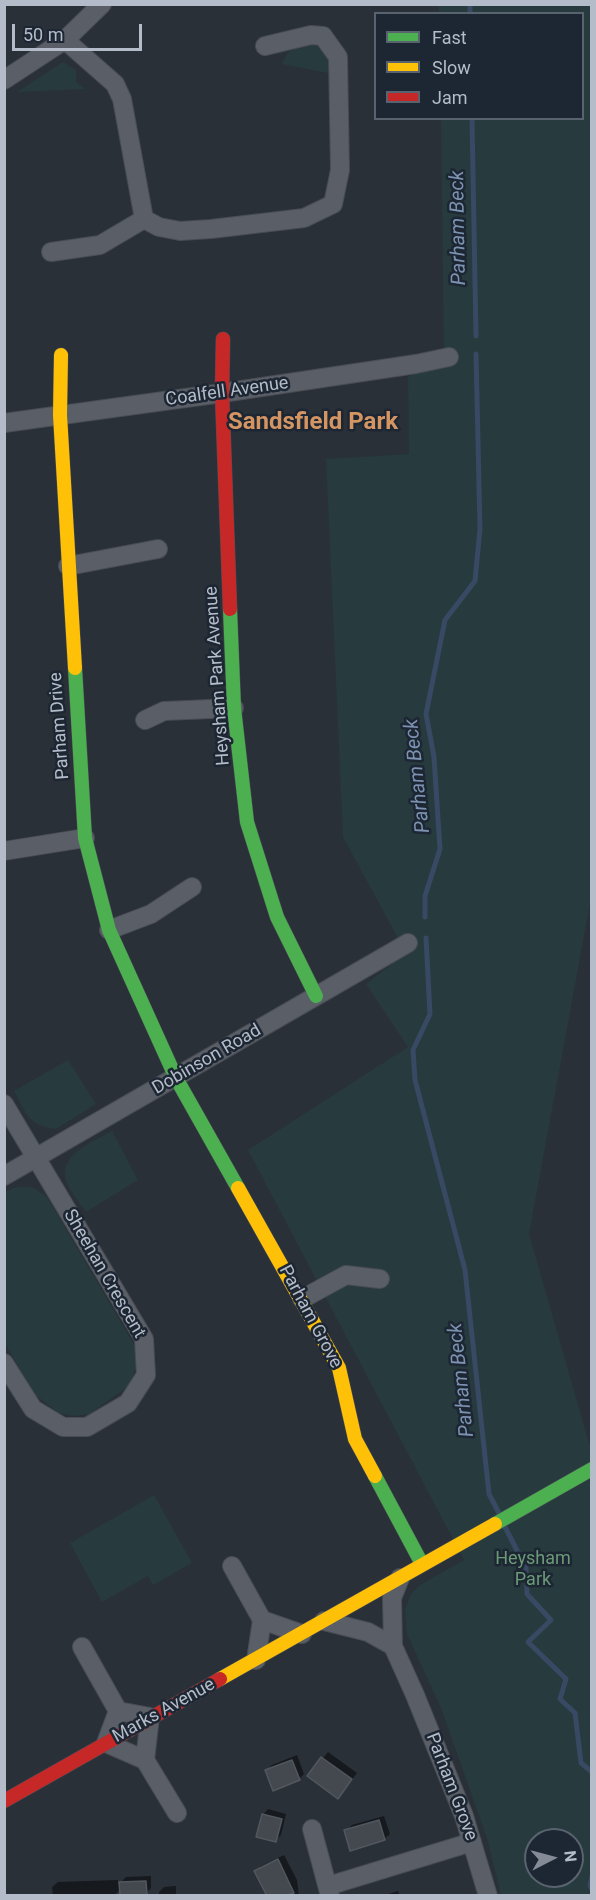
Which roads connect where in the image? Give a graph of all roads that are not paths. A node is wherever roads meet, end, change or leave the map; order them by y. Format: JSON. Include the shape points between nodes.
{"nodes":[{"id":1,"x":102,"y":4,"type":"edge"},
{"id":2,"x":65,"y":40,"type":"junction"},
{"id":3,"x":265,"y":46,"type":"dead end"},
{"id":4,"x":4,"y":80,"type":"edge"},
{"id":5,"x":144,"y":219,"type":"junction"},
{"id":6,"x":51,"y":252,"type":"dead end"},
{"id":7,"x":223,"y":339,"type":"dead end"},
{"id":8,"x":61,"y":355,"type":"dead end"},
{"id":9,"x":449,"y":357,"type":"dead end"},
{"id":10,"x":222,"y":393,"type":"junction"},
{"id":11,"x":60,"y":415,"type":"junction"},
{"id":12,"x":4,"y":423,"type":"edge"},
{"id":13,"x":158,"y":549,"type":"dead end"},
{"id":14,"x":68,"y":566,"type":"junction"},
{"id":15,"x":234,"y":708,"type":"junction"},
{"id":16,"x":145,"y":720,"type":"dead end"},
{"id":17,"x":85,"y":838,"type":"junction"},
{"id":18,"x":4,"y":851,"type":"edge"},
{"id":19,"x":192,"y":887,"type":"dead end"},
{"id":20,"x":109,"y":930,"type":"junction"},
{"id":21,"x":408,"y":944,"type":"dead end"},
{"id":22,"x":315,"y":996,"type":"junction"},
{"id":23,"x":176,"y":1078,"type":"junction"},
{"id":24,"x":4,"y":1104,"type":"edge"},
{"id":25,"x":37,"y":1158,"type":"junction"},
{"id":26,"x":4,"y":1176,"type":"edge"},
{"id":27,"x":380,"y":1279,"type":"dead end"},
{"id":28,"x":302,"y":1299,"type":"junction"},
{"id":29,"x":4,"y":1363,"type":"edge"},
{"id":30,"x":591,"y":1469,"type":"edge"},
{"id":31,"x":422,"y":1564,"type":"junction"},
{"id":32,"x":232,"y":1566,"type":"dead end"},
{"id":33,"x":400,"y":1578,"type":"junction"},
{"id":34,"x":262,"y":1620,"type":"junction"},
{"id":35,"x":324,"y":1621,"type":"junction"},
{"id":36,"x":302,"y":1634,"type":"junction"},
{"id":37,"x":393,"y":1646,"type":"junction"},
{"id":38,"x":82,"y":1647,"type":"dead end"},
{"id":39,"x":256,"y":1660,"type":"junction"},
{"id":40,"x":118,"y":1711,"type":"junction"},
{"id":41,"x":150,"y":1717,"type":"junction"},
{"id":42,"x":106,"y":1743,"type":"junction"},
{"id":43,"x":145,"y":1760,"type":"junction"},
{"id":44,"x":4,"y":1801,"type":"edge"},
{"id":45,"x":177,"y":1813,"type":"dead end"},
{"id":46,"x":312,"y":1829,"type":"dead end"},
{"id":47,"x":472,"y":1842,"type":"junction"},
{"id":48,"x":329,"y":1891,"type":"edge"},
{"id":49,"x":488,"y":1896,"type":"edge"}],
"edges":[{"from":1,"to":2,"type":"street"},
{"from":2,"to":4,"type":"street"},
{"from":2,"to":5,"type":"street","via":[[115,84],[122,99]]},
{"from":3,"to":5,"type":"street","via":[[311,35],[323,36],[338,57],[340,170],[333,204],[304,218],[211,230],[180,231]]},
{"from":5,"to":6,"type":"street","via":[[100,245]]},
{"from":7,"to":10,"type":"street","name":"Heysham Park Avenue"},
{"from":8,"to":11,"type":"street","name":"Parham Drive"},
{"from":9,"to":10,"type":"street","name":"Coalfell Avenue"},
{"from":10,"to":11,"type":"street","name":"Coalfell Avenue"},
{"from":10,"to":15,"type":"street","name":"Heysham Park Avenue"},
{"from":11,"to":12,"type":"street","name":"Coalfell Avenue"},
{"from":11,"to":14,"type":"street","name":"Parham Drive"},
{"from":13,"to":14,"type":"street"},
{"from":14,"to":17,"type":"street","name":"Parham Drive"},
{"from":15,"to":16,"type":"street","via":[[164,711]]},
{"from":15,"to":22,"type":"street","name":"Heysham Park Avenue","via":[[248,822],[277,917]]},
{"from":17,"to":18,"type":"street"},
{"from":17,"to":20,"type":"street","name":"Parham Drive"},
{"from":19,"to":20,"type":"street","via":[[151,914]]},
{"from":20,"to":23,"type":"street","name":"Parham Drive"},
{"from":21,"to":22,"type":"street","name":"Dobinson Road"},
{"from":22,"to":23,"type":"street","name":"Dobinson Road"},
{"from":23,"to":25,"type":"street","name":"Dobinson Road"},
{"from":23,"to":28,"type":"street","name":"Parham Grove"},
{"from":24,"to":25,"type":"street","name":"Sheehan Crescent"},
{"from":25,"to":26,"type":"street","name":"Dobinson Road"},
{"from":25,"to":29,"type":"street","name":"Sheehan Crescent","via":[[144,1339],[146,1375],[128,1403],[87,1426],[63,1427],[33,1410]]},
{"from":27,"to":28,"type":"street","via":[[346,1275]]},
{"from":28,"to":31,"type":"street","name":"Parham Grove","via":[[339,1368],[355,1439]]},
{"from":30,"to":31,"type":"street","name":"Marks Avenue"},
{"from":31,"to":33,"type":"street","name":"Marks Avenue"},
{"from":32,"to":34,"type":"street"},
{"from":33,"to":35,"type":"street","name":"Marks Avenue"},
{"from":33,"to":37,"type":"street","name":"Parham Grove","via":[[392,1598]]},
{"from":34,"to":36,"type":"street"},
{"from":34,"to":39,"type":"street"},
{"from":35,"to":36,"type":"street","name":"Marks Avenue"},
{"from":35,"to":37,"type":"street","via":[[368,1632]]},
{"from":36,"to":39,"type":"street","name":"Marks Avenue"},
{"from":37,"to":47,"type":"street","name":"Parham Grove"},
{"from":38,"to":40,"type":"street"},
{"from":39,"to":41,"type":"street","name":"Marks Avenue"},
{"from":40,"to":41,"type":"street"},
{"from":40,"to":42,"type":"street"},
{"from":41,"to":42,"type":"street","name":"Marks Avenue"},
{"from":41,"to":43,"type":"street"},
{"from":42,"to":43,"type":"street"},
{"from":42,"to":44,"type":"street","name":"Marks Avenue"},
{"from":43,"to":45,"type":"street"},
{"from":46,"to":48,"type":"street"},
{"from":47,"to":48,"type":"street"},
{"from":47,"to":49,"type":"street","name":"Parham Grove"}]}
